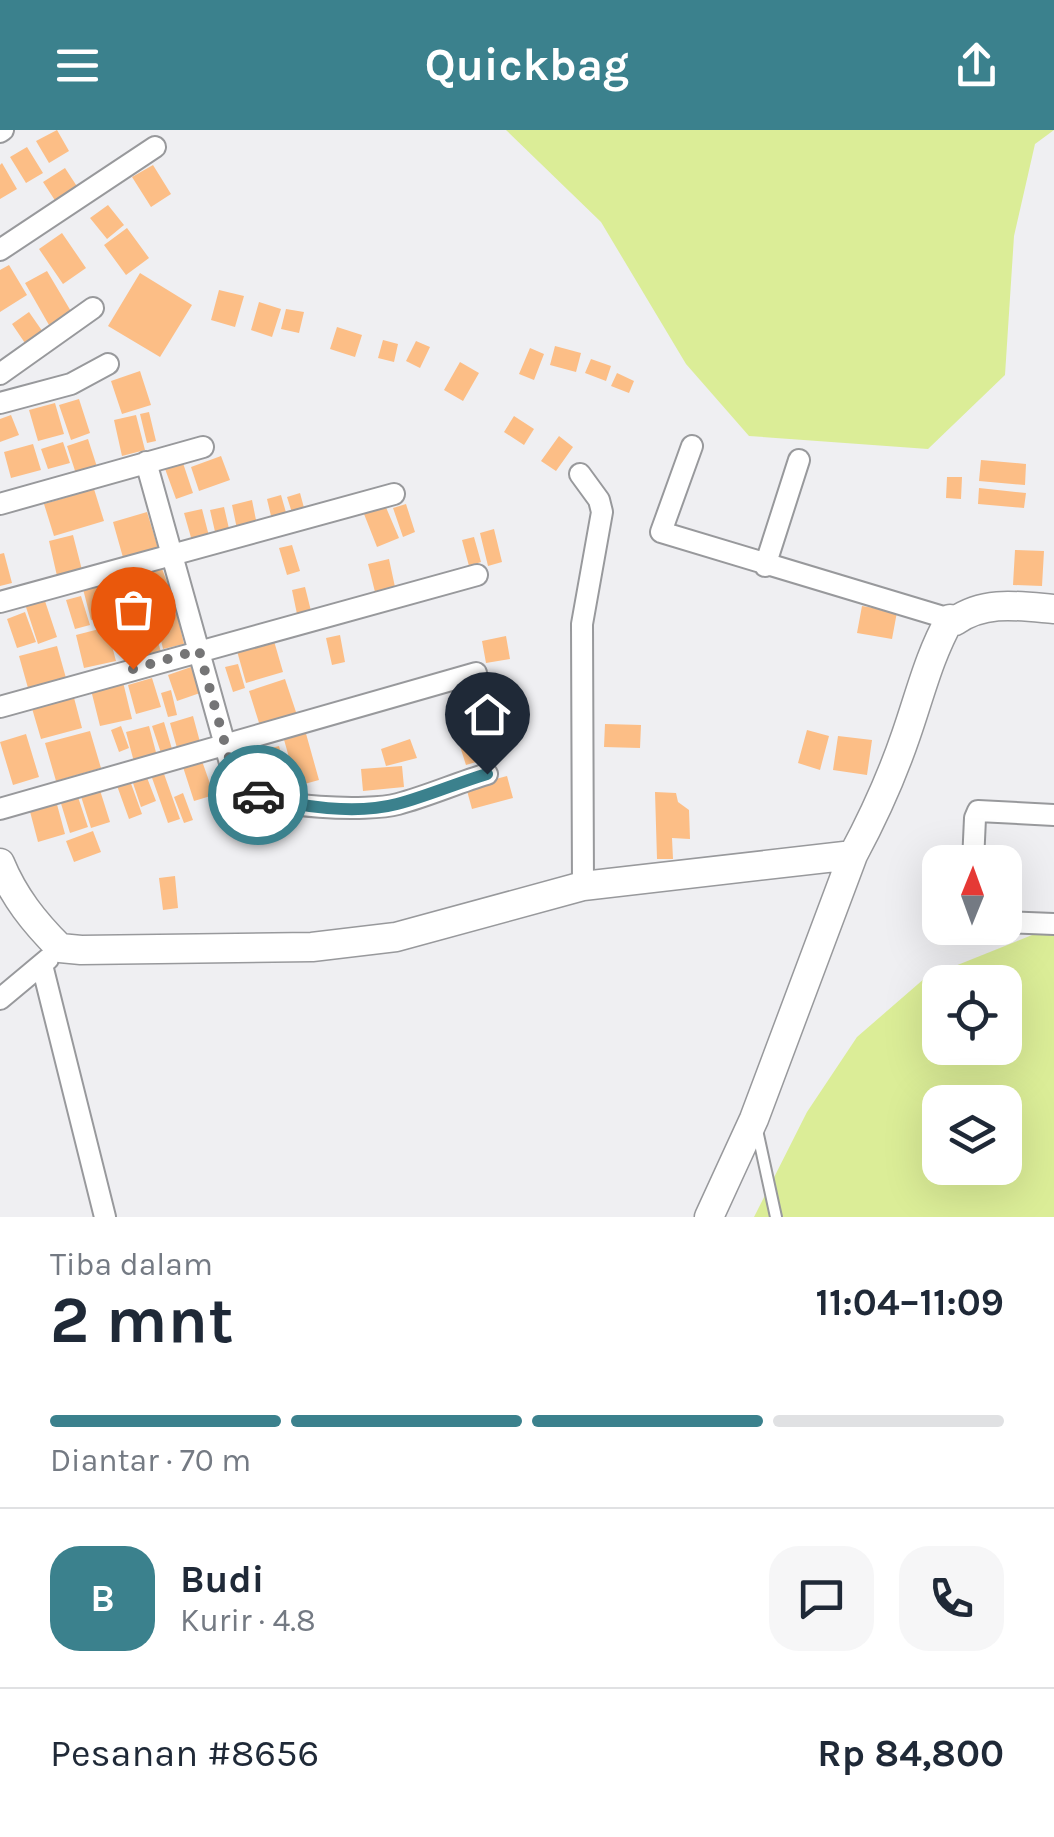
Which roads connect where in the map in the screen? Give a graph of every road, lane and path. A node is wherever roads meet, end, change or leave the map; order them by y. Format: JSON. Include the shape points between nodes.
{"nodes":[{"id":1,"x":155,"y":147,"type":"dead end"},
{"id":2,"x":0,"y":250,"type":"edge"},
{"id":3,"x":93,"y":308,"type":"dead end"},
{"id":4,"x":108,"y":364,"type":"dead end"},
{"id":5,"x":0,"y":374,"type":"edge"},
{"id":6,"x":0,"y":403,"type":"edge"},
{"id":7,"x":692,"y":446,"type":"dead end"},
{"id":8,"x":203,"y":448,"type":"dead end"},
{"id":9,"x":799,"y":460,"type":"dead end"},
{"id":10,"x":146,"y":462,"type":"junction"},
{"id":11,"x":580,"y":474,"type":"dead end"},
{"id":12,"x":394,"y":494,"type":"dead end"},
{"id":13,"x":0,"y":504,"type":"edge"},
{"id":14,"x":170,"y":553,"type":"junction"},
{"id":15,"x":765,"y":566,"type":"junction"},
{"id":16,"x":477,"y":574,"type":"dead end"},
{"id":17,"x":0,"y":602,"type":"edge"},
{"id":18,"x":1054,"y":609,"type":"edge"},
{"id":19,"x":950,"y":619,"type":"junction"},
{"id":20,"x":199,"y":650,"type":"junction"},
{"id":21,"x":476,"y":673,"type":"dead end"},
{"id":22,"x":0,"y":707,"type":"edge"},
{"id":23,"x":227,"y":744,"type":"junction"},
{"id":24,"x":487,"y":774,"type":"dead end"},
{"id":25,"x":0,"y":809,"type":"edge"},
{"id":26,"x":1054,"y":816,"type":"edge"},
{"id":27,"x":973,"y":845,"type":"edge"},
{"id":28,"x":853,"y":855,"type":"junction"},
{"id":29,"x":0,"y":863,"type":"edge"},
{"id":30,"x":583,"y":886,"type":"junction"},
{"id":31,"x":1022,"y":923,"type":"edge"},
{"id":32,"x":1054,"y":924,"type":"edge"},
{"id":33,"x":51,"y":956,"type":"junction"},
{"id":34,"x":0,"y":999,"type":"edge"},
{"id":35,"x":754,"y":1119,"type":"junction"},
{"id":36,"x":105,"y":1217,"type":"edge"},
{"id":37,"x":709,"y":1217,"type":"edge"},
{"id":38,"x":776,"y":1217,"type":"edge"}],
"edges":[{"from":1,"to":2,"type":"street"},
{"from":3,"to":5,"type":"street"},
{"from":4,"to":6,"type":"street","via":[[71,384]]},
{"from":7,"to":15,"type":"street","via":[[661,532]]},
{"from":8,"to":10,"type":"street"},
{"from":9,"to":15,"type":"street"},
{"from":10,"to":13,"type":"street"},
{"from":10,"to":14,"type":"street"},
{"from":11,"to":30,"type":"street","via":[[602,512],[582,624]]},
{"from":12,"to":14,"type":"street"},
{"from":14,"to":17,"type":"street"},
{"from":14,"to":20,"type":"street"},
{"from":15,"to":19,"type":"street"},
{"from":16,"to":20,"type":"street"},
{"from":18,"to":19,"type":"street","via":[[991,606]]},
{"from":19,"to":28,"type":"street","via":[[875,815]]},
{"from":20,"to":22,"type":"street"},
{"from":20,"to":23,"type":"street"},
{"from":21,"to":23,"type":"street"},
{"from":23,"to":24,"type":"street","via":[[234,776],[250,793],[324,806],[396,804]]},
{"from":23,"to":25,"type":"street"},
{"from":26,"to":27,"type":"street","via":[[978,811]]},
{"from":28,"to":30,"type":"street"},
{"from":28,"to":35,"type":"street"},
{"from":29,"to":33,"type":"street"},
{"from":30,"to":33,"type":"street","via":[[362,941]]},
{"from":31,"to":32,"type":"street"},
{"from":33,"to":34,"type":"street"},
{"from":33,"to":36,"type":"street"},
{"from":35,"to":37,"type":"street"},
{"from":35,"to":38,"type":"lane"}]}
